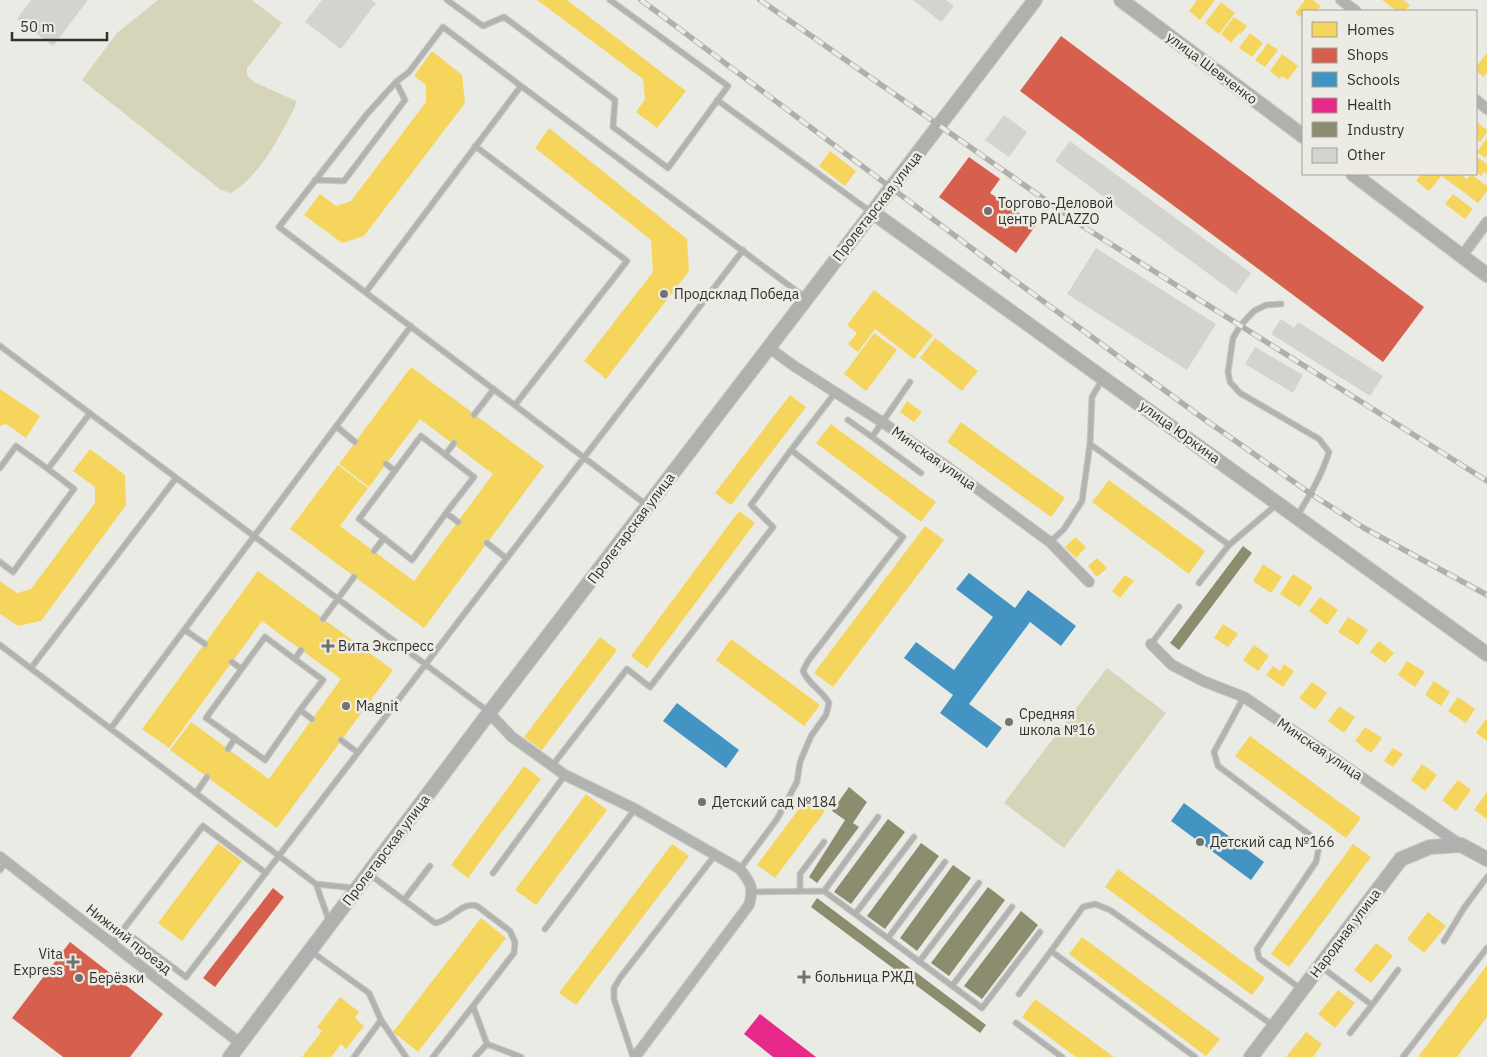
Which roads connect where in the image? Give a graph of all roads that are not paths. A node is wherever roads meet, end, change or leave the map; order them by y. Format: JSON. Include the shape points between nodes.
{"nodes":[{"id":1,"x":447,"y":0,"type":"edge"},
{"id":2,"x":610,"y":0,"type":"edge"},
{"id":3,"x":1035,"y":0,"type":"edge"},
{"id":4,"x":1121,"y":0,"type":"edge"},
{"id":5,"x":1341,"y":0,"type":"edge"},
{"id":6,"x":1355,"y":10,"type":"edge"},
{"id":7,"x":396,"y":82,"type":"junction"},
{"id":8,"x":521,"y":86,"type":"junction"},
{"id":9,"x":717,"y":100,"type":"junction"},
{"id":10,"x":1477,"y":101,"type":"edge"},
{"id":11,"x":1487,"y":109,"type":"edge"},
{"id":12,"x":1302,"y":135,"type":"edge"},
{"id":13,"x":475,"y":146,"type":"junction"},
{"id":14,"x":1354,"y":175,"type":"edge"},
{"id":15,"x":315,"y":180,"type":"junction"},
{"id":16,"x":872,"y":212,"type":"junction"},
{"id":17,"x":1487,"y":222,"type":"edge"},
{"id":18,"x":743,"y":250,"type":"junction"},
{"id":19,"x":1462,"y":256,"type":"junction"},
{"id":20,"x":1487,"y":275,"type":"edge"},
{"id":21,"x":366,"y":292,"type":"junction"},
{"id":22,"x":806,"y":298,"type":"junction"},
{"id":23,"x":1281,"y":304,"type":"dead end"},
{"id":24,"x":412,"y":326,"type":"junction"},
{"id":25,"x":0,"y":346,"type":"edge"},
{"id":26,"x":768,"y":347,"type":"junction"},
{"id":27,"x":1103,"y":377,"type":"junction"},
{"id":28,"x":910,"y":382,"type":"dead end"},
{"id":29,"x":494,"y":389,"type":"junction"},
{"id":30,"x":835,"y":393,"type":"junction"},
{"id":31,"x":516,"y":405,"type":"junction"},
{"id":32,"x":90,"y":413,"type":"junction"},
{"id":33,"x":474,"y":414,"type":"dead end"},
{"id":34,"x":848,"y":420,"type":"dead end"},
{"id":35,"x":882,"y":422,"type":"junction"},
{"id":36,"x":336,"y":426,"type":"junction"},
{"id":37,"x":872,"y":436,"type":"junction"},
{"id":38,"x":356,"y":442,"type":"dead end"},
{"id":39,"x":454,"y":443,"type":"dead end"},
{"id":40,"x":1090,"y":444,"type":"junction"},
{"id":41,"x":791,"y":450,"type":"junction"},
{"id":42,"x":445,"y":455,"type":"junction"},
{"id":43,"x":584,"y":457,"type":"junction"},
{"id":44,"x":386,"y":464,"type":"dead end"},
{"id":45,"x":0,"y":468,"type":"edge"},
{"id":46,"x":48,"y":469,"type":"junction"},
{"id":47,"x":395,"y":470,"type":"junction"},
{"id":48,"x":921,"y":473,"type":"dead end"},
{"id":49,"x":176,"y":478,"type":"junction"},
{"id":50,"x":1278,"y":504,"type":"junction"},
{"id":51,"x":648,"y":506,"type":"junction"},
{"id":52,"x":446,"y":513,"type":"junction"},
{"id":53,"x":1297,"y":517,"type":"junction"},
{"id":54,"x":458,"y":522,"type":"dead end"},
{"id":55,"x":255,"y":535,"type":"junction"},
{"id":56,"x":384,"y":538,"type":"junction"},
{"id":57,"x":1050,"y":542,"type":"junction"},
{"id":58,"x":487,"y":544,"type":"dead end"},
{"id":59,"x":1229,"y":545,"type":"junction"},
{"id":60,"x":374,"y":551,"type":"dead end"},
{"id":61,"x":506,"y":558,"type":"junction"},
{"id":62,"x":0,"y":562,"type":"edge"},
{"id":63,"x":354,"y":577,"type":"dead end"},
{"id":64,"x":1090,"y":582,"type":"dead end"},
{"id":65,"x":1199,"y":583,"type":"dead end"},
{"id":66,"x":338,"y":598,"type":"junction"},
{"id":67,"x":1179,"y":607,"type":"dead end"},
{"id":68,"x":323,"y":619,"type":"dead end"},
{"id":69,"x":185,"y":630,"type":"junction"},
{"id":70,"x":0,"y":644,"type":"edge"},
{"id":71,"x":205,"y":644,"type":"dead end"},
{"id":72,"x":1151,"y":644,"type":"joint"},
{"id":73,"x":301,"y":650,"type":"dead end"},
{"id":74,"x":1487,"y":654,"type":"edge"},
{"id":75,"x":295,"y":659,"type":"junction"},
{"id":76,"x":232,"y":662,"type":"dead end"},
{"id":77,"x":426,"y":664,"type":"junction"},
{"id":78,"x":31,"y":668,"type":"junction"},
{"id":79,"x":241,"y":669,"type":"junction"},
{"id":80,"x":1244,"y":697,"type":"junction"},
{"id":81,"x":300,"y":710,"type":"junction"},
{"id":82,"x":489,"y":713,"type":"junction"},
{"id":83,"x":312,"y":719,"type":"dead end"},
{"id":84,"x":111,"y":728,"type":"junction"},
{"id":85,"x":235,"y":738,"type":"junction"},
{"id":86,"x":341,"y":740,"type":"dead end"},
{"id":87,"x":228,"y":748,"type":"dead end"},
{"id":88,"x":357,"y":752,"type":"junction"},
{"id":89,"x":552,"y":766,"type":"junction"},
{"id":90,"x":566,"y":775,"type":"junction"},
{"id":91,"x":207,"y":777,"type":"dead end"},
{"id":92,"x":196,"y":793,"type":"junction"},
{"id":93,"x":635,"y":809,"type":"junction"},
{"id":94,"x":878,"y":817,"type":"dead end"},
{"id":95,"x":914,"y":837,"type":"dead end"},
{"id":96,"x":824,"y":842,"type":"dead end"},
{"id":97,"x":1461,"y":845,"type":"junction"},
{"id":98,"x":715,"y":855,"type":"junction"},
{"id":99,"x":279,"y":856,"type":"junction"},
{"id":100,"x":1487,"y":859,"type":"edge"},
{"id":101,"x":945,"y":862,"type":"dead end"},
{"id":102,"x":2,"y":863,"type":"edge"},
{"id":103,"x":430,"y":866,"type":"dead end"},
{"id":104,"x":740,"y":869,"type":"junction"},
{"id":105,"x":266,"y":873,"type":"junction"},
{"id":106,"x":493,"y":873,"type":"dead end"},
{"id":107,"x":369,"y":874,"type":"junction"},
{"id":108,"x":1487,"y":877,"type":"edge"},
{"id":109,"x":978,"y":883,"type":"dead end"},
{"id":110,"x":316,"y":884,"type":"junction"},
{"id":111,"x":358,"y":888,"type":"junction"},
{"id":112,"x":824,"y":891,"type":"junction"},
{"id":113,"x":753,"y":892,"type":"junction"},
{"id":114,"x":800,"y":892,"type":"junction"},
{"id":115,"x":404,"y":900,"type":"junction"},
{"id":116,"x":1012,"y":907,"type":"dead end"},
{"id":117,"x":855,"y":914,"type":"junction"},
{"id":118,"x":330,"y":924,"type":"junction"},
{"id":119,"x":545,"y":929,"type":"dead end"},
{"id":120,"x":123,"y":930,"type":"junction"},
{"id":121,"x":1040,"y":932,"type":"dead end"},
{"id":122,"x":888,"y":938,"type":"junction"},
{"id":123,"x":1444,"y":941,"type":"dead end"},
{"id":124,"x":112,"y":944,"type":"junction"},
{"id":125,"x":1487,"y":948,"type":"edge"},
{"id":126,"x":311,"y":951,"type":"junction"},
{"id":127,"x":1051,"y":951,"type":"junction"},
{"id":128,"x":919,"y":962,"type":"junction"},
{"id":129,"x":1320,"y":966,"type":"junction"},
{"id":130,"x":1398,"y":970,"type":"dead end"},
{"id":131,"x":952,"y":986,"type":"junction"},
{"id":132,"x":1302,"y":990,"type":"junction"},
{"id":133,"x":1019,"y":994,"type":"dead end"},
{"id":134,"x":1372,"y":1005,"type":"junction"},
{"id":135,"x":473,"y":1006,"type":"junction"},
{"id":136,"x":381,"y":1020,"type":"junction"},
{"id":137,"x":1016,"y":1023,"type":"dead end"},
{"id":138,"x":1274,"y":1026,"type":"junction"},
{"id":139,"x":1350,"y":1033,"type":"dead end"},
{"id":140,"x":240,"y":1043,"type":"junction"},
{"id":141,"x":487,"y":1044,"type":"junction"},
{"id":142,"x":230,"y":1057,"type":"edge"},
{"id":143,"x":354,"y":1057,"type":"edge"},
{"id":144,"x":406,"y":1057,"type":"edge"},
{"id":145,"x":433,"y":1057,"type":"edge"},
{"id":146,"x":475,"y":1057,"type":"edge"},
{"id":147,"x":521,"y":1057,"type":"edge"},
{"id":148,"x":634,"y":1057,"type":"edge"},
{"id":149,"x":1062,"y":1057,"type":"edge"},
{"id":150,"x":1195,"y":1057,"type":"edge"},
{"id":151,"x":1251,"y":1057,"type":"edge"},
{"id":152,"x":1403,"y":1057,"type":"edge"}],
"edges":[{"from":1,"to":9,"type":"lane","via":[[483,26],[504,17],[615,100],[613,127],[668,168]]},
{"from":2,"to":9,"type":"lane","via":[[728,86]]},
{"from":3,"to":16,"type":"main road","name":"Пролетарская улица"},
{"from":4,"to":12,"type":"main road","name":"улица Шевченко"},
{"from":5,"to":6,"type":"street"},
{"from":7,"to":8,"type":"lane","via":[[408,72],[443,27]]},
{"from":7,"to":15,"type":"lane"},
{"from":7,"to":15,"type":"lane","via":[[405,100],[344,181]]},
{"from":8,"to":13,"type":"lane"},
{"from":8,"to":18,"type":"lane"},
{"from":9,"to":16,"type":"lane"},
{"from":10,"to":11,"type":"street"},
{"from":13,"to":21,"type":"lane"},
{"from":13,"to":31,"type":"lane","via":[[626,261]]},
{"from":14,"to":19,"type":"main road"},
{"from":15,"to":21,"type":"lane","via":[[279,227]]},
{"from":16,"to":22,"type":"main road","name":"Пролетарская улица"},
{"from":16,"to":27,"type":"main road","name":"улица Юркина"},
{"from":17,"to":19,"type":"street"},
{"from":18,"to":22,"type":"lane"},
{"from":18,"to":43,"type":"lane"},
{"from":19,"to":20,"type":"main road"},
{"from":21,"to":24,"type":"lane"},
{"from":22,"to":26,"type":"main road","name":"Пролетарская улица"},
{"from":23,"to":53,"type":"lane","via":[[1266,305],[1240,326],[1233,338],[1228,372],[1230,382],[1240,393],[1320,439],[1329,452],[1324,468]]},
{"from":24,"to":29,"type":"lane"},
{"from":24,"to":36,"type":"lane"},
{"from":25,"to":32,"type":"lane"},
{"from":26,"to":30,"type":"street","name":"Минская улица"},
{"from":26,"to":51,"type":"main road","name":"Пролетарская улица"},
{"from":27,"to":40,"type":"lane","via":[[1092,397]]},
{"from":27,"to":50,"type":"main road","name":"улица Юркина"},
{"from":28,"to":35,"type":"lane"},
{"from":29,"to":31,"type":"lane"},
{"from":29,"to":33,"type":"lane"},
{"from":30,"to":35,"type":"street","name":"Минская улица"},
{"from":30,"to":41,"type":"lane"},
{"from":31,"to":43,"type":"lane"},
{"from":32,"to":46,"type":"lane"},
{"from":32,"to":49,"type":"lane"},
{"from":34,"to":37,"type":"lane"},
{"from":35,"to":37,"type":"lane"},
{"from":35,"to":57,"type":"street","name":"Минская улица"},
{"from":36,"to":38,"type":"lane"},
{"from":36,"to":55,"type":"lane"},
{"from":37,"to":48,"type":"lane"},
{"from":39,"to":42,"type":"lane"},
{"from":40,"to":57,"type":"lane","via":[[1082,501],[1064,529]]},
{"from":40,"to":59,"type":"lane"},
{"from":41,"to":89,"type":"lane","via":[[750,504],[773,527],[650,687],[627,669]]},
{"from":41,"to":104,"type":"lane","via":[[903,537],[803,671],[807,680],[824,693],[829,703],[826,715],[811,736],[800,762],[797,782],[777,819]]},
{"from":42,"to":47,"type":"lane","via":[[421,436]]},
{"from":42,"to":52,"type":"lane","via":[[474,477]]},
{"from":43,"to":51,"type":"lane"},
{"from":43,"to":61,"type":"lane"},
{"from":44,"to":47,"type":"lane"},
{"from":45,"to":46,"type":"lane","via":[[16,446]]},
{"from":46,"to":62,"type":"lane","via":[[74,489],[13,572]]},
{"from":47,"to":56,"type":"lane","via":[[359,519]]},
{"from":49,"to":55,"type":"lane"},
{"from":49,"to":78,"type":"lane"},
{"from":50,"to":53,"type":"main road","name":"улица Юркина"},
{"from":50,"to":59,"type":"lane"},
{"from":51,"to":82,"type":"main road","name":"Пролетарская улица"},
{"from":52,"to":54,"type":"lane"},
{"from":52,"to":56,"type":"lane","via":[[412,560]]},
{"from":53,"to":74,"type":"main road","name":"улица Юркина"},
{"from":55,"to":66,"type":"lane"},
{"from":55,"to":69,"type":"lane"},
{"from":56,"to":60,"type":"lane"},
{"from":57,"to":64,"type":"street","name":"Минская улица"},
{"from":58,"to":61,"type":"lane"},
{"from":59,"to":65,"type":"lane"},
{"from":61,"to":77,"type":"lane"},
{"from":63,"to":66,"type":"lane"},
{"from":66,"to":68,"type":"lane"},
{"from":66,"to":77,"type":"lane"},
{"from":67,"to":72,"type":"lane"},
{"from":69,"to":71,"type":"lane"},
{"from":69,"to":84,"type":"lane"},
{"from":70,"to":78,"type":"lane"},
{"from":72,"to":80,"type":"street","name":"Минская улица","via":[[1172,664],[1203,681]]},
{"from":73,"to":75,"type":"lane"},
{"from":75,"to":79,"type":"lane","via":[[265,637]]},
{"from":75,"to":81,"type":"lane","via":[[323,680]]},
{"from":76,"to":79,"type":"lane"},
{"from":77,"to":82,"type":"lane"},
{"from":77,"to":88,"type":"lane"},
{"from":78,"to":84,"type":"lane"},
{"from":79,"to":85,"type":"lane","via":[[206,718]]},
{"from":80,"to":97,"type":"street","name":"Минская улица"},
{"from":80,"to":132,"type":"lane","via":[[1214,752],[1218,766],[1310,835],[1319,847],[1316,862],[1257,949],[1260,958]]},
{"from":81,"to":83,"type":"lane"},
{"from":81,"to":85,"type":"lane","via":[[264,760]]},
{"from":82,"to":89,"type":"street","via":[[512,737]]},
{"from":82,"to":107,"type":"main road","name":"Пролетарская улица"},
{"from":84,"to":92,"type":"lane"},
{"from":85,"to":87,"type":"lane"},
{"from":86,"to":88,"type":"lane"},
{"from":88,"to":99,"type":"lane"},
{"from":89,"to":90,"type":"street"},
{"from":90,"to":93,"type":"street"},
{"from":90,"to":106,"type":"lane"},
{"from":91,"to":92,"type":"lane"},
{"from":92,"to":99,"type":"lane"},
{"from":93,"to":98,"type":"street"},
{"from":93,"to":119,"type":"lane"},
{"from":94,"to":112,"type":"lane"},
{"from":95,"to":117,"type":"lane"},
{"from":96,"to":114,"type":"lane","via":[[800,874]]},
{"from":97,"to":100,"type":"main road","name":"Минская улица"},
{"from":97,"to":129,"type":"main road","name":"Народная улица","via":[[1430,846],[1402,859]]},
{"from":98,"to":104,"type":"street"},
{"from":98,"to":148,"type":"lane","via":[[614,988],[614,999]]},
{"from":99,"to":105,"type":"lane"},
{"from":99,"to":110,"type":"lane"},
{"from":101,"to":122,"type":"lane"},
{"from":102,"to":124,"type":"street","name":"Нижний проезд"},
{"from":103,"to":115,"type":"lane"},
{"from":104,"to":113,"type":"street"},
{"from":105,"to":120,"type":"lane","via":[[186,977]]},
{"from":105,"to":120,"type":"lane","via":[[202,826]]},
{"from":107,"to":111,"type":"main road","name":"Пролетарская улица"},
{"from":107,"to":115,"type":"lane"},
{"from":108,"to":123,"type":"lane"},
{"from":109,"to":128,"type":"lane"},
{"from":110,"to":111,"type":"lane"},
{"from":110,"to":118,"type":"lane"},
{"from":111,"to":118,"type":"main road","name":"Пролетарская улица"},
{"from":112,"to":114,"type":"lane"},
{"from":112,"to":117,"type":"lane"},
{"from":113,"to":114,"type":"lane"},
{"from":113,"to":148,"type":"street","via":[[749,905]]},
{"from":115,"to":135,"type":"lane","via":[[435,923],[448,919],[466,905],[477,906],[510,931],[515,942],[514,953]]},
{"from":116,"to":131,"type":"lane"},
{"from":117,"to":122,"type":"lane"},
{"from":118,"to":126,"type":"main road","name":"Пролетарская улица"},
{"from":120,"to":124,"type":"lane"},
{"from":121,"to":131,"type":"lane","via":[[982,1008]]},
{"from":122,"to":128,"type":"lane"},
{"from":124,"to":140,"type":"street","name":"Нижний проезд"},
{"from":125,"to":152,"type":"lane"},
{"from":126,"to":136,"type":"lane","via":[[369,993]]},
{"from":126,"to":140,"type":"main road","name":"Пролетарская улица"},
{"from":127,"to":133,"type":"lane"},
{"from":127,"to":138,"type":"lane","via":[[1083,907],[1095,904],[1110,910]]},
{"from":127,"to":150,"type":"lane"},
{"from":128,"to":131,"type":"lane"},
{"from":129,"to":132,"type":"main road","name":"Народная улица"},
{"from":129,"to":134,"type":"lane"},
{"from":130,"to":134,"type":"lane"},
{"from":132,"to":138,"type":"main road","name":"Народная улица"},
{"from":134,"to":139,"type":"lane"},
{"from":135,"to":141,"type":"lane"},
{"from":135,"to":145,"type":"lane"},
{"from":136,"to":143,"type":"lane"},
{"from":136,"to":144,"type":"lane"},
{"from":137,"to":149,"type":"lane"},
{"from":138,"to":151,"type":"main road","name":"Народная улица"},
{"from":140,"to":142,"type":"main road","name":"Пролетарская улица"},
{"from":141,"to":146,"type":"lane"},
{"from":141,"to":147,"type":"lane"}]}
